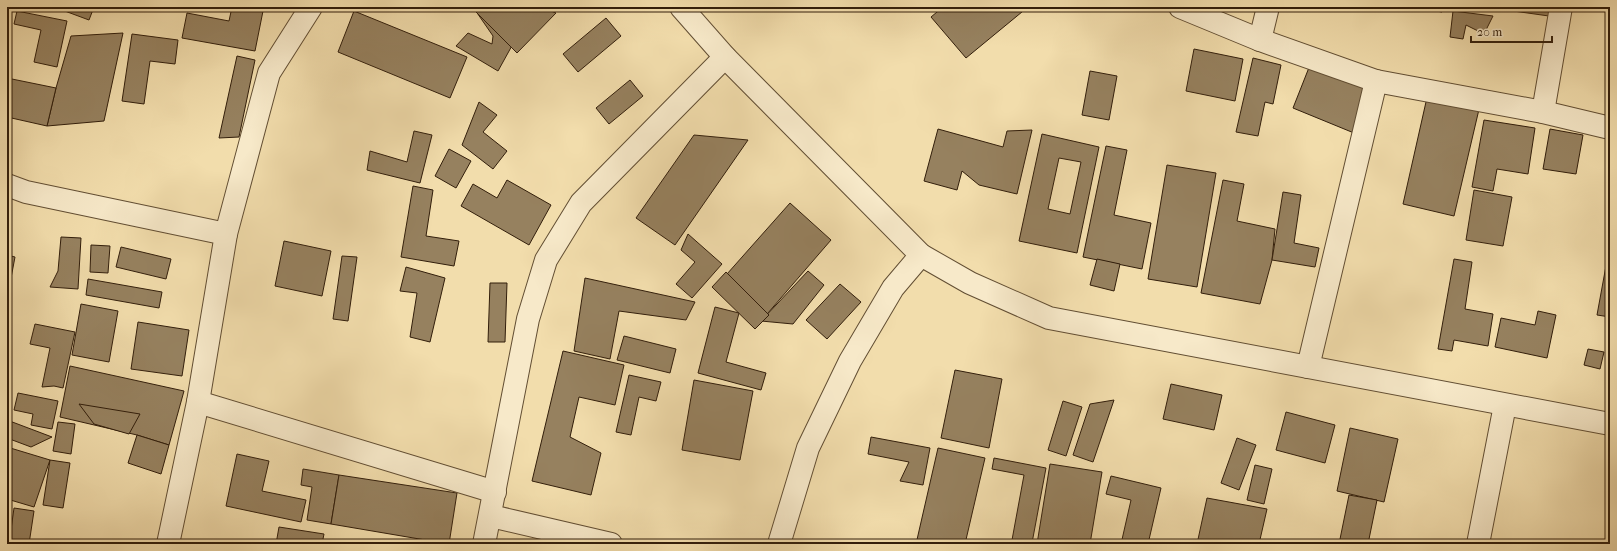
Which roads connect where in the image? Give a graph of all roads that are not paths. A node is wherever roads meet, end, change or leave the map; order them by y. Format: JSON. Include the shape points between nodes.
{"nodes":[{"id":1,"x":311,"y":7,"type":"edge"},
{"id":2,"x":681,"y":7,"type":"edge"},
{"id":3,"x":1180,"y":7,"type":"edge"},
{"id":4,"x":1268,"y":7,"type":"edge"},
{"id":5,"x":1561,"y":7,"type":"edge"},
{"id":6,"x":1260,"y":40,"type":"junction"},
{"id":7,"x":725,"y":58,"type":"junction"},
{"id":8,"x":1376,"y":82,"type":"junction"},
{"id":9,"x":1543,"y":112,"type":"junction"},
{"id":10,"x":1610,"y":128,"type":"edge"},
{"id":11,"x":7,"y":185,"type":"edge"},
{"id":12,"x":226,"y":234,"type":"junction"},
{"id":13,"x":921,"y":256,"type":"junction"},
{"id":14,"x":1308,"y":367,"type":"junction"},
{"id":15,"x":198,"y":402,"type":"junction"},
{"id":16,"x":1505,"y":405,"type":"junction"},
{"id":17,"x":1610,"y":424,"type":"edge"},
{"id":18,"x":495,"y":492,"type":"junction"},
{"id":19,"x":491,"y":516,"type":"junction"},
{"id":20,"x":168,"y":544,"type":"edge"},
{"id":21,"x":484,"y":544,"type":"edge"},
{"id":22,"x":612,"y":544,"type":"edge"},
{"id":23,"x":779,"y":544,"type":"edge"},
{"id":24,"x":1478,"y":544,"type":"edge"}],
"edges":[{"from":1,"to":12,"type":"street","via":[[269,73]]},
{"from":2,"to":7,"type":"street"},
{"from":3,"to":6,"type":"street"},
{"from":4,"to":6,"type":"street"},
{"from":5,"to":9,"type":"street"},
{"from":6,"to":8,"type":"street"},
{"from":7,"to":13,"type":"street"},
{"from":7,"to":18,"type":"street","via":[[581,203],[546,260],[528,319]]},
{"from":8,"to":9,"type":"street"},
{"from":8,"to":14,"type":"street"},
{"from":9,"to":10,"type":"street"},
{"from":11,"to":12,"type":"street","via":[[26,192]]},
{"from":12,"to":15,"type":"street"},
{"from":13,"to":14,"type":"street","via":[[970,283],[1049,318]]},
{"from":13,"to":23,"type":"street","via":[[893,288],[846,367],[808,448]]},
{"from":14,"to":16,"type":"street"},
{"from":15,"to":18,"type":"street"},
{"from":15,"to":20,"type":"street"},
{"from":16,"to":17,"type":"street"},
{"from":16,"to":24,"type":"street"},
{"from":18,"to":19,"type":"street"},
{"from":19,"to":21,"type":"street"},
{"from":19,"to":22,"type":"street"}]}
